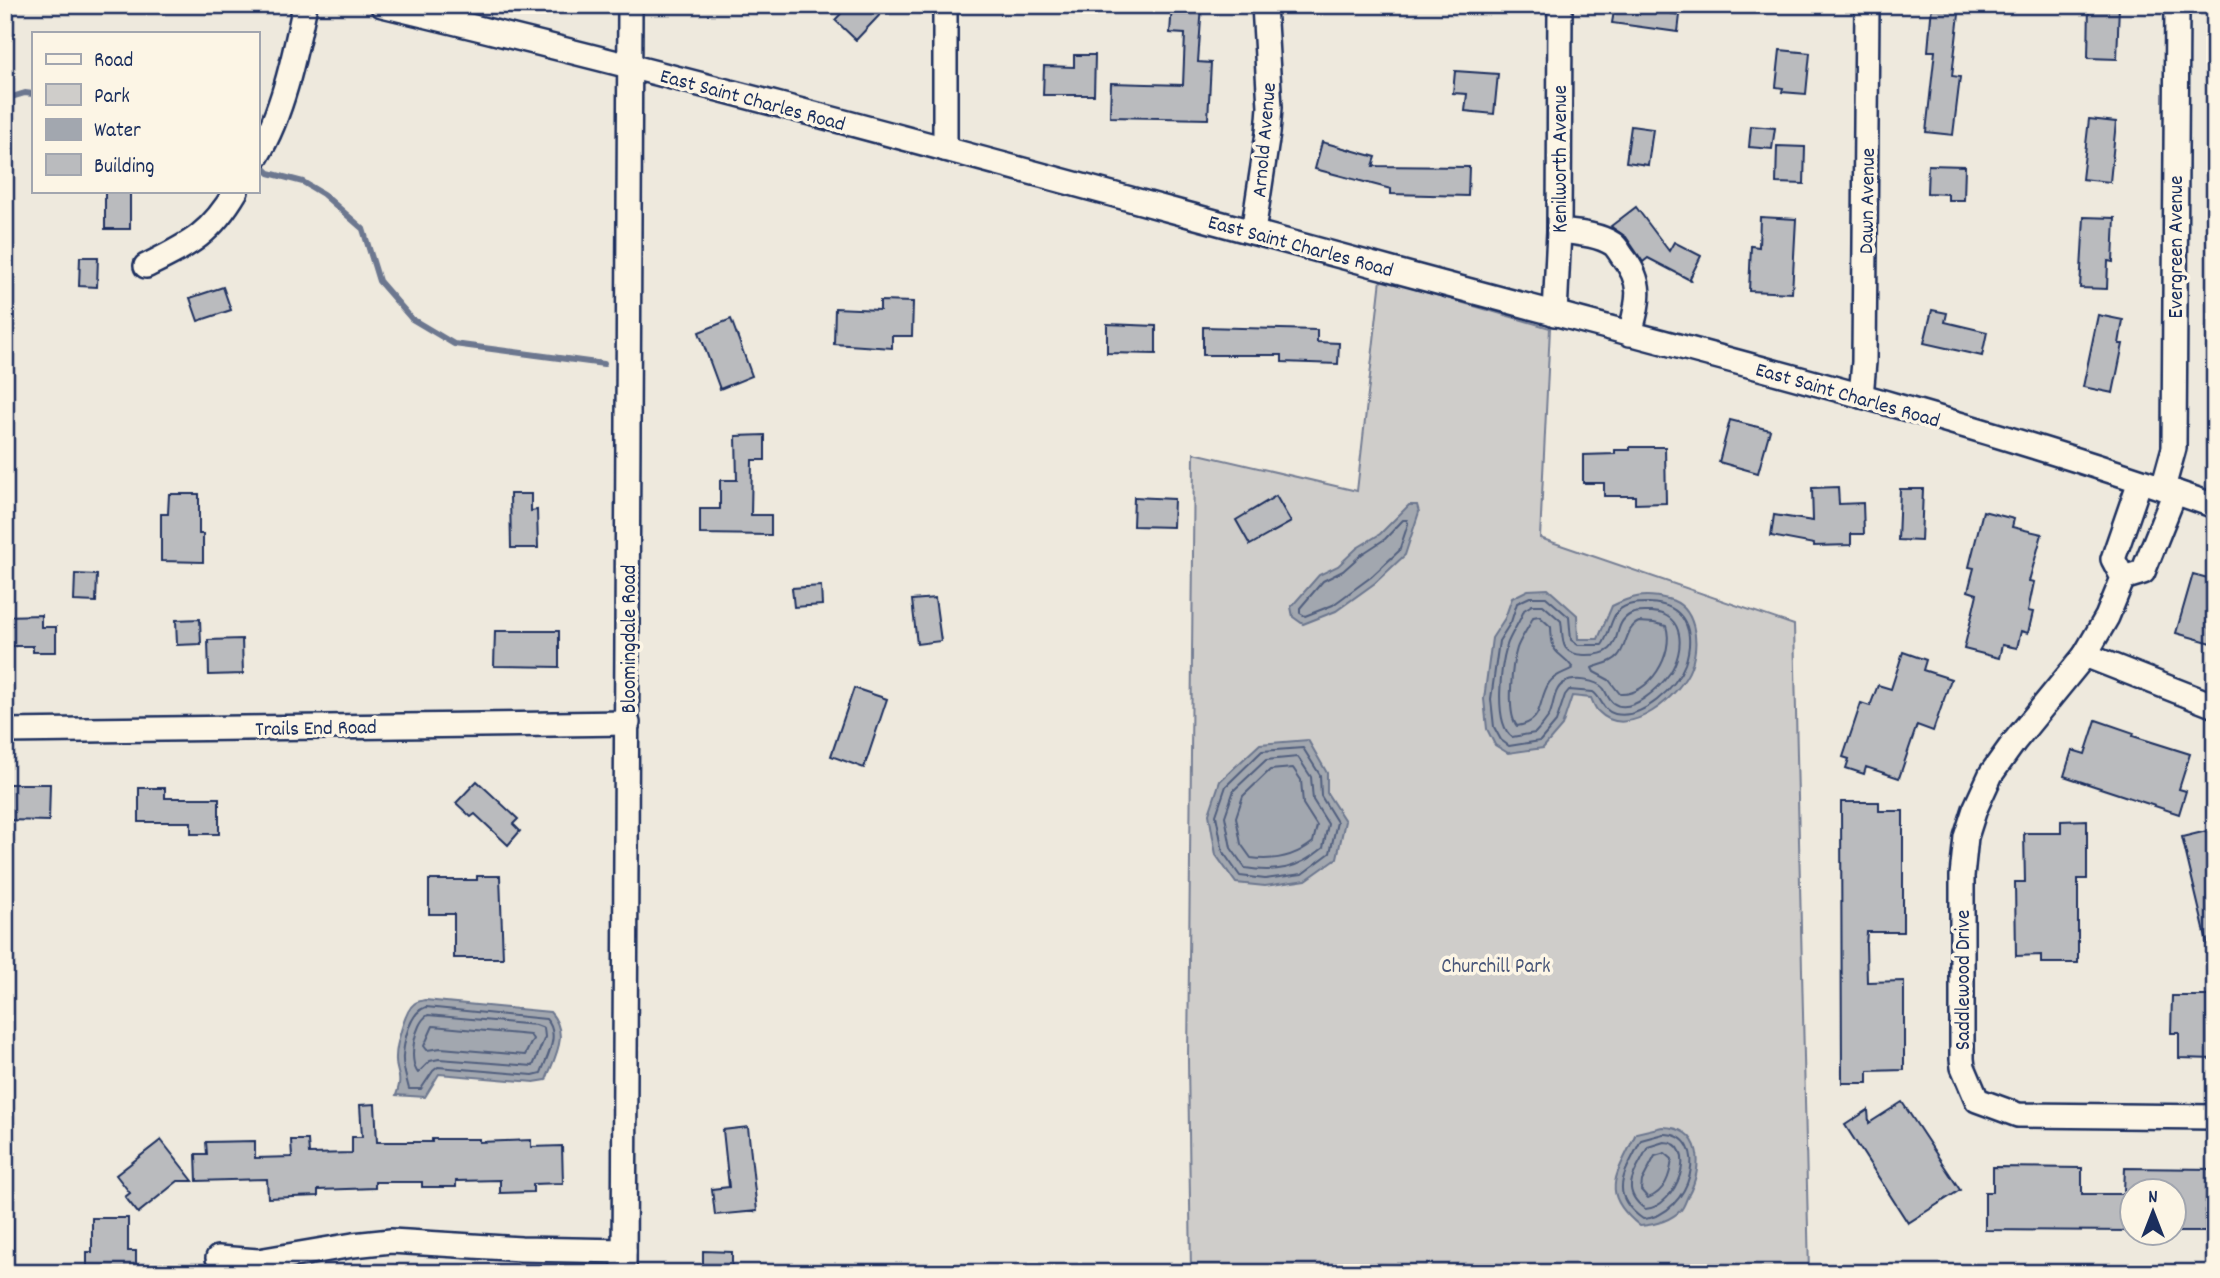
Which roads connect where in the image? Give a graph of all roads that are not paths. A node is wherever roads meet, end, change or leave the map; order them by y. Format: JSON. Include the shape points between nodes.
{"nodes":[{"id":1,"x":305,"y":5,"type":"edge"},
{"id":2,"x":630,"y":5,"type":"edge"},
{"id":3,"x":945,"y":5,"type":"edge"},
{"id":4,"x":1264,"y":5,"type":"edge"},
{"id":5,"x":1560,"y":5,"type":"edge"},
{"id":6,"x":1867,"y":5,"type":"edge"},
{"id":7,"x":2176,"y":5,"type":"edge"},
{"id":8,"x":390,"y":6,"type":"edge"},
{"id":9,"x":629,"y":67,"type":"junction"},
{"id":10,"x":945,"y":149,"type":"junction"},
{"id":11,"x":259,"y":153,"type":"edge"},
{"id":12,"x":235,"y":192,"type":"edge"},
{"id":13,"x":1559,"y":231,"type":"junction"},
{"id":14,"x":1253,"y":232,"type":"junction"},
{"id":15,"x":146,"y":266,"type":"dead end"},
{"id":16,"x":1555,"y":314,"type":"junction"},
{"id":17,"x":1630,"y":334,"type":"junction"},
{"id":18,"x":1861,"y":396,"type":"junction"},
{"id":19,"x":2140,"y":481,"type":"junction"},
{"id":20,"x":2169,"y":490,"type":"junction"},
{"id":21,"x":2215,"y":506,"type":"edge"},
{"id":22,"x":2123,"y":578,"type":"junction"},
{"id":23,"x":2085,"y":655,"type":"junction"},
{"id":24,"x":2215,"y":706,"type":"edge"},
{"id":25,"x":628,"y":723,"type":"junction"},
{"id":26,"x":5,"y":731,"type":"edge"},
{"id":27,"x":2215,"y":1117,"type":"edge"},
{"id":28,"x":218,"y":1258,"type":"dead end"},
{"id":29,"x":624,"y":1262,"type":"edge"}],
"edges":[{"from":1,"to":11,"type":"street","via":[[287,78]]},
{"from":2,"to":9,"type":"street","name":"Bloomingdale Road"},
{"from":3,"to":10,"type":"street"},
{"from":4,"to":14,"type":"street","name":"Arnold Avenue","via":[[1270,107]]},
{"from":5,"to":13,"type":"street","name":"Kenilworth Avenue"},
{"from":6,"to":18,"type":"street","name":"Dawn Avenue"},
{"from":7,"to":20,"type":"street","name":"Evergreen Avenue","via":[[2175,448]]},
{"from":8,"to":9,"type":"street","name":"East Saint Charles Road"},
{"from":9,"to":10,"type":"street","name":"East Saint Charles Road"},
{"from":9,"to":25,"type":"street","name":"Bloomingdale Road"},
{"from":10,"to":14,"type":"street","name":"East Saint Charles Road"},
{"from":12,"to":15,"type":"street","via":[[211,228]]},
{"from":13,"to":16,"type":"street","name":"Kenilworth Avenue"},
{"from":13,"to":17,"type":"street","via":[[1613,244],[1628,262],[1638,279],[1639,303]]},
{"from":14,"to":16,"type":"street","name":"East Saint Charles Road"},
{"from":16,"to":17,"type":"street","name":"East Saint Charles Road"},
{"from":17,"to":18,"type":"street","name":"East Saint Charles Road"},
{"from":18,"to":19,"type":"street","name":"East Saint Charles Road"},
{"from":19,"to":20,"type":"street","name":"East Saint Charles Road"},
{"from":19,"to":22,"type":"street","via":[[2113,559]]},
{"from":20,"to":21,"type":"street","name":"East Saint Charles Road"},
{"from":20,"to":22,"type":"street","via":[[2143,572]]},
{"from":22,"to":23,"type":"street","name":"Saddlewood Drive"},
{"from":23,"to":24,"type":"street"},
{"from":23,"to":27,"type":"street","name":"Saddlewood Drive","via":[[1991,774],[1966,837],[1963,1067],[1978,1100],[2018,1115]]},
{"from":25,"to":26,"type":"street","name":"Trails End Road"},
{"from":25,"to":29,"type":"street","name":"Bloomingdale Road"},
{"from":28,"to":29,"type":"street","via":[[258,1261],[391,1241],[533,1249]]}]}
